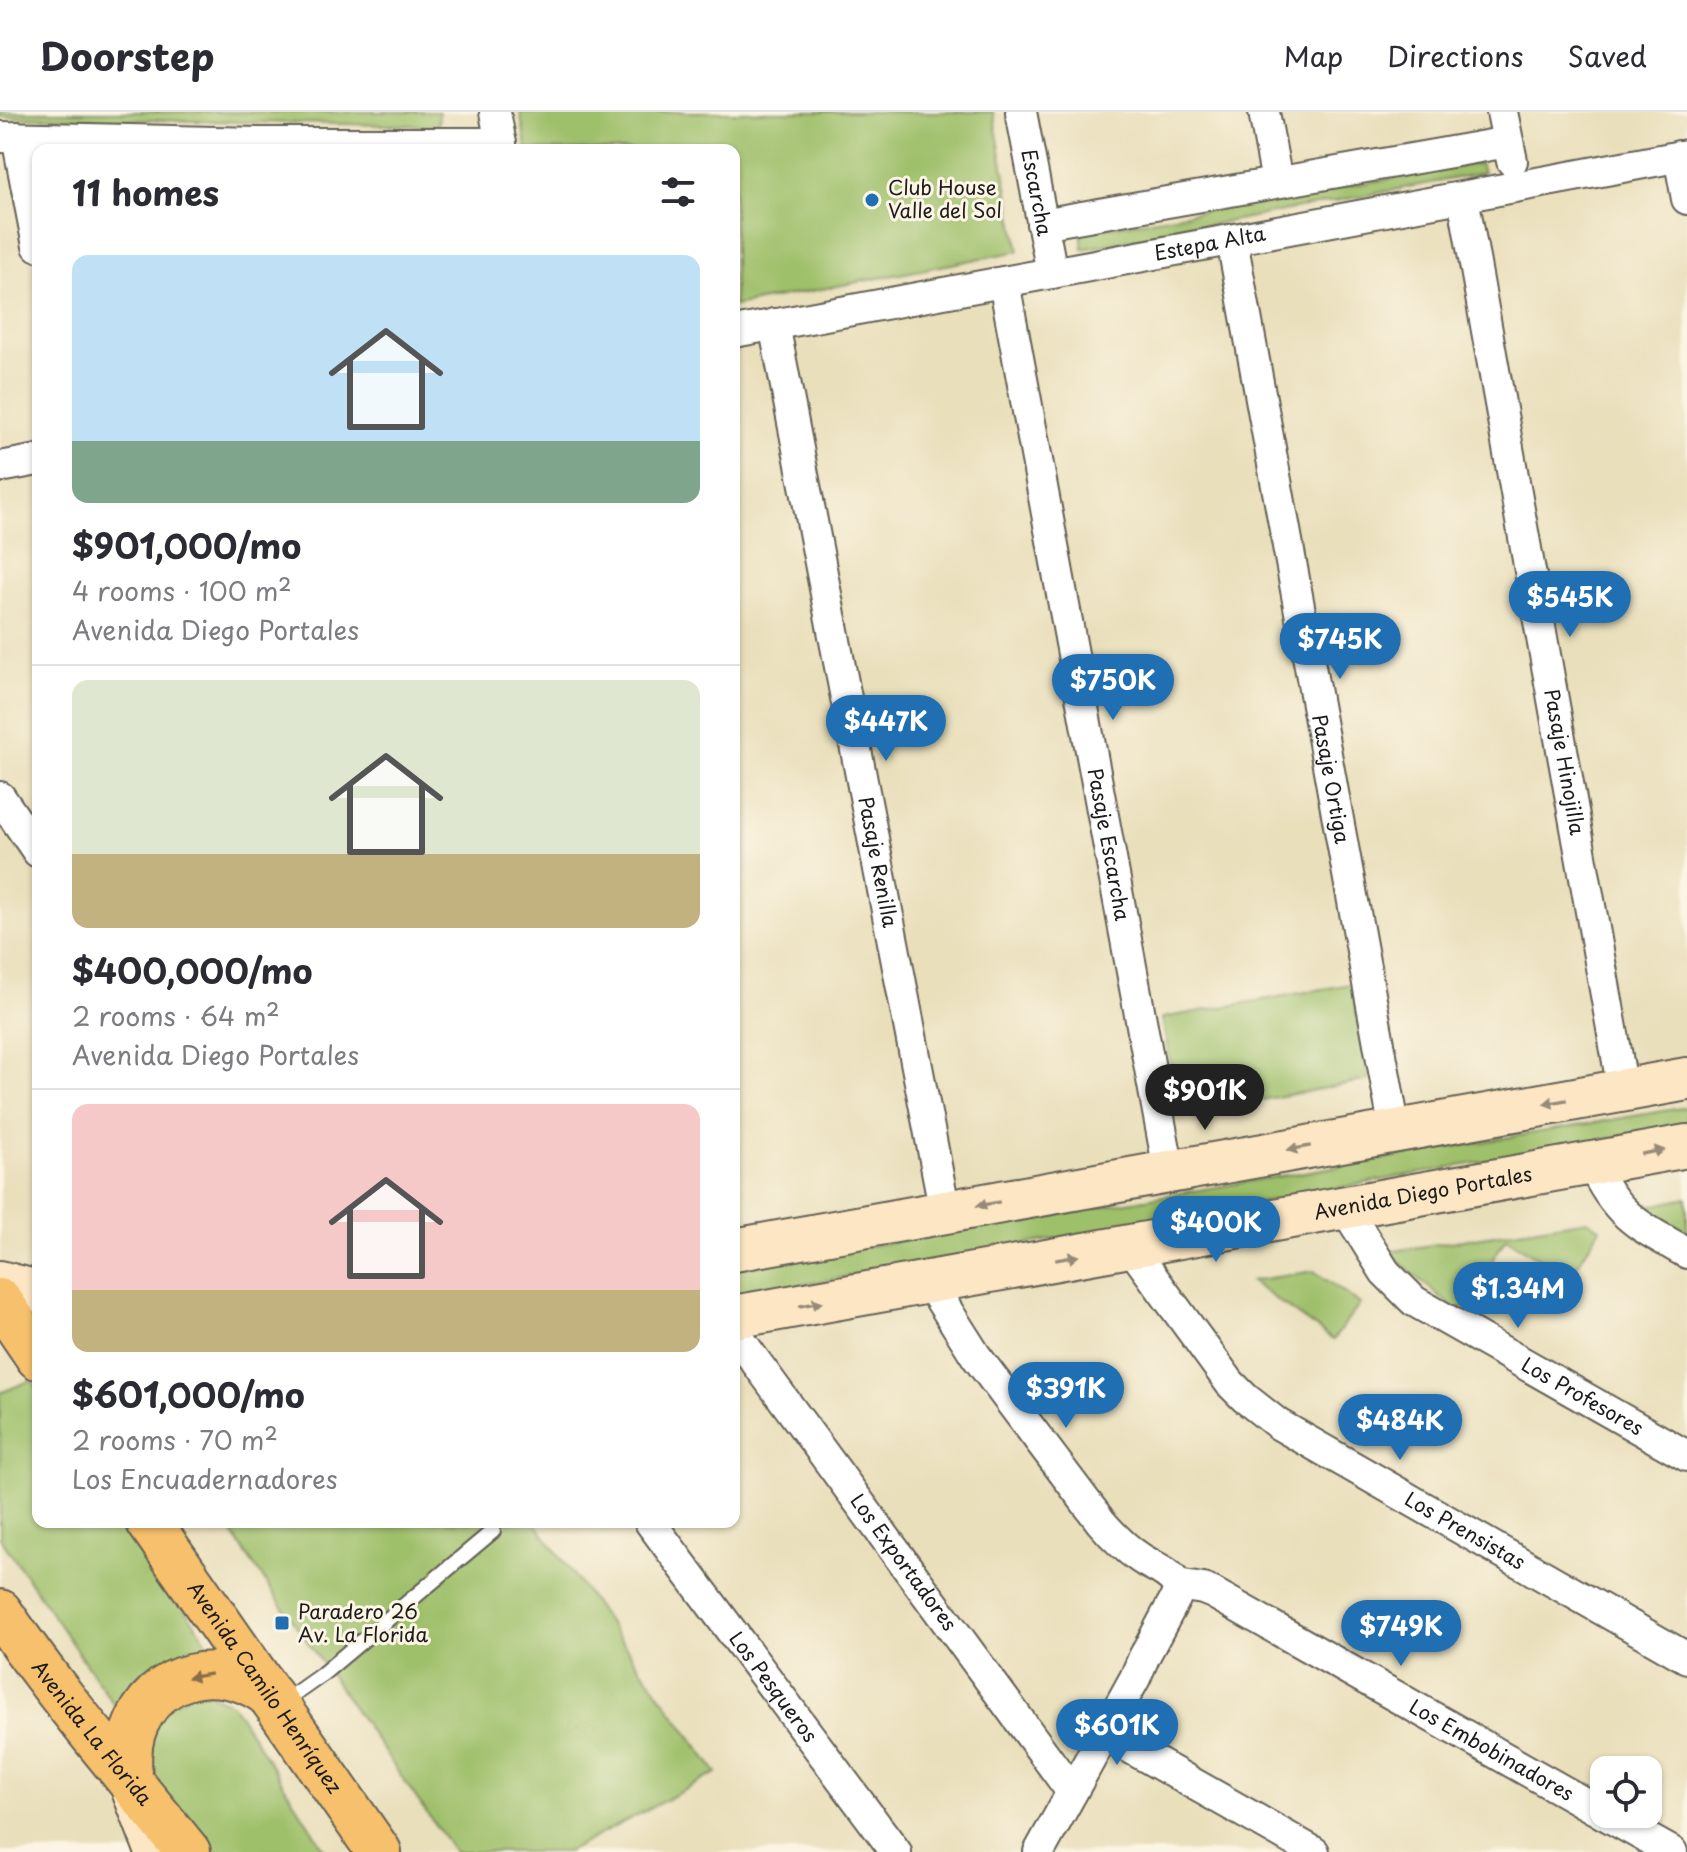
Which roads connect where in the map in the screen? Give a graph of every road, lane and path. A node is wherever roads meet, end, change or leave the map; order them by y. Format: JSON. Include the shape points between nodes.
{"nodes":[{"id":1,"x":495,"y":112,"type":"edge"},
{"id":2,"x":1021,"y":112,"type":"edge"},
{"id":3,"x":1264,"y":112,"type":"edge"},
{"id":4,"x":1502,"y":112,"type":"edge"},
{"id":5,"x":9,"y":137,"type":"edge"},
{"id":6,"x":1508,"y":142,"type":"junction"},
{"id":7,"x":203,"y":144,"type":"edge"},
{"id":8,"x":502,"y":144,"type":"edge"},
{"id":9,"x":1683,"y":156,"type":"edge"},
{"id":10,"x":1277,"y":182,"type":"junction"},
{"id":11,"x":1516,"y":186,"type":"junction"},
{"id":12,"x":1463,"y":197,"type":"junction"},
{"id":13,"x":1687,"y":199,"type":"edge"},
{"id":14,"x":32,"y":223,"type":"edge"},
{"id":15,"x":1042,"y":224,"type":"junction"},
{"id":16,"x":1232,"y":240,"type":"junction"},
{"id":17,"x":1052,"y":273,"type":"junction"},
{"id":18,"x":1004,"y":282,"type":"junction"},
{"id":19,"x":774,"y":324,"type":"junction"},
{"id":20,"x":740,"y":331,"type":"edge"},
{"id":21,"x":32,"y":461,"type":"edge"},
{"id":22,"x":0,"y":467,"type":"edge"},
{"id":23,"x":0,"y":797,"type":"edge"},
{"id":24,"x":32,"y":843,"type":"edge"},
{"id":25,"x":1687,"y":1079,"type":"edge"},
{"id":26,"x":1623,"y":1090,"type":"junction"},
{"id":27,"x":1395,"y":1131,"type":"junction"},
{"id":28,"x":1687,"y":1146,"type":"edge"},
{"id":29,"x":1592,"y":1163,"type":"junction"},
{"id":30,"x":1169,"y":1171,"type":"junction"},
{"id":31,"x":1345,"y":1208,"type":"junction"},
{"id":32,"x":945,"y":1212,"type":"junction"},
{"id":33,"x":1130,"y":1246,"type":"junction"},
{"id":34,"x":740,"y":1249,"type":"edge"},
{"id":35,"x":1687,"y":1253,"type":"edge"},
{"id":36,"x":0,"y":1282,"type":"edge"},
{"id":37,"x":929,"y":1282,"type":"junction"},
{"id":38,"x":32,"y":1290,"type":"edge"},
{"id":39,"x":0,"y":1301,"type":"edge"},
{"id":40,"x":740,"y":1316,"type":"edge"},
{"id":41,"x":740,"y":1340,"type":"edge"},
{"id":42,"x":26,"y":1345,"type":"edge"},
{"id":43,"x":1687,"y":1456,"type":"edge"},
{"id":44,"x":158,"y":1528,"type":"edge"},
{"id":45,"x":654,"y":1528,"type":"edge"},
{"id":46,"x":493,"y":1531,"type":"dead end"},
{"id":47,"x":1177,"y":1585,"type":"junction"},
{"id":48,"x":0,"y":1612,"type":"edge"},
{"id":49,"x":1687,"y":1658,"type":"edge"},
{"id":50,"x":274,"y":1701,"type":"junction"},
{"id":51,"x":1104,"y":1733,"type":"junction"},
{"id":52,"x":130,"y":1781,"type":"junction"},
{"id":53,"x":1072,"y":1792,"type":"junction"},
{"id":54,"x":1590,"y":1806,"type":"edge"},
{"id":55,"x":1629,"y":1828,"type":"edge"},
{"id":56,"x":162,"y":1851,"type":"edge"},
{"id":57,"x":379,"y":1852,"type":"edge"},
{"id":58,"x":896,"y":1852,"type":"edge"},
{"id":59,"x":1039,"y":1852,"type":"edge"},
{"id":60,"x":1314,"y":1852,"type":"edge"},
{"id":61,"x":1672,"y":1852,"type":"edge"}],
"edges":[{"from":1,"to":8,"type":"street"},
{"from":2,"to":15,"type":"street","name":"Escarcha"},
{"from":3,"to":10,"type":"street"},
{"from":4,"to":6,"type":"street"},
{"from":5,"to":7,"type":"street"},
{"from":5,"to":14,"type":"street"},
{"from":6,"to":10,"type":"street"},
{"from":6,"to":11,"type":"street"},
{"from":9,"to":11,"type":"street","name":"Estepa Alta"},
{"from":9,"to":13,"type":"street"},
{"from":10,"to":15,"type":"street"},
{"from":11,"to":12,"type":"street","name":"Estepa Alta"},
{"from":12,"to":16,"type":"street","name":"Estepa Alta"},
{"from":12,"to":26,"type":"street","name":"Pasaje Hinojilla"},
{"from":15,"to":17,"type":"street","name":"Escarcha"},
{"from":16,"to":17,"type":"street","name":"Estepa Alta"},
{"from":16,"to":27,"type":"street","name":"Pasaje Ortiga"},
{"from":17,"to":18,"type":"street","name":"Estepa Alta"},
{"from":18,"to":19,"type":"street","name":"Estepa Alta"},
{"from":18,"to":30,"type":"street","name":"Pasaje Escarcha"},
{"from":19,"to":20,"type":"street","name":"Estepa Alta"},
{"from":19,"to":32,"type":"street","name":"Pasaje Renilla"},
{"from":21,"to":22,"type":"street"},
{"from":23,"to":24,"type":"street"},
{"from":25,"to":26,"type":"street"},
{"from":26,"to":27,"type":"street","one_way":true},
{"from":27,"to":30,"type":"street","one_way":true},
{"from":29,"to":28,"type":"street","name":"Avenida Diego Portales","one_way":true},
{"from":29,"to":31,"type":"street","name":"Avenida Diego Portales"},
{"from":29,"to":35,"type":"street","via":[[1619,1208]]},
{"from":30,"to":32,"type":"street","one_way":true},
{"from":31,"to":33,"type":"street","name":"Avenida Diego Portales"},
{"from":31,"to":43,"type":"street","name":"Los Profesores","via":[[1385,1272],[1414,1301]]},
{"from":32,"to":34,"type":"street"},
{"from":37,"to":33,"type":"street","name":"Avenida Diego Portales","one_way":true},
{"from":33,"to":49,"type":"street","name":"Los Prensistas","via":[[1230,1383],[1278,1424]]},
{"from":36,"to":38,"type":"street"},
{"from":40,"to":37,"type":"street","name":"Avenida Diego Portales","one_way":true},
{"from":37,"to":47,"type":"street","name":"Los Embobinadores","via":[[976,1356],[1101,1522]]},
{"from":39,"to":42,"type":"main road"},
{"from":41,"to":53,"type":"street","name":"Los Exportadores"},
{"from":44,"to":50,"type":"main road","name":"Avenida Camilo Henríquez"},
{"from":45,"to":58,"type":"street","name":"Los Pesqueros"},
{"from":46,"to":50,"type":"lane","via":[[320,1676]]},
{"from":47,"to":51,"type":"street","via":[[1175,1599]]},
{"from":47,"to":54,"type":"street","name":"Los Embobinadores","via":[[1213,1593]]},
{"from":48,"to":52,"type":"main road","name":"Avenida La Florida"},
{"from":50,"to":52,"type":"main road","one_way":true,"via":[[249,1682],[225,1675],[200,1675],[176,1683],[155,1697],[139,1718],[130,1741]]},
{"from":50,"to":57,"type":"main road","name":"Avenida Camilo Henríquez"},
{"from":51,"to":53,"type":"street"},
{"from":51,"to":60,"type":"street"},
{"from":52,"to":56,"type":"main road","name":"Avenida La Florida"},
{"from":53,"to":59,"type":"street"},
{"from":55,"to":61,"type":"street","name":"Los Embobinadores"}]}
